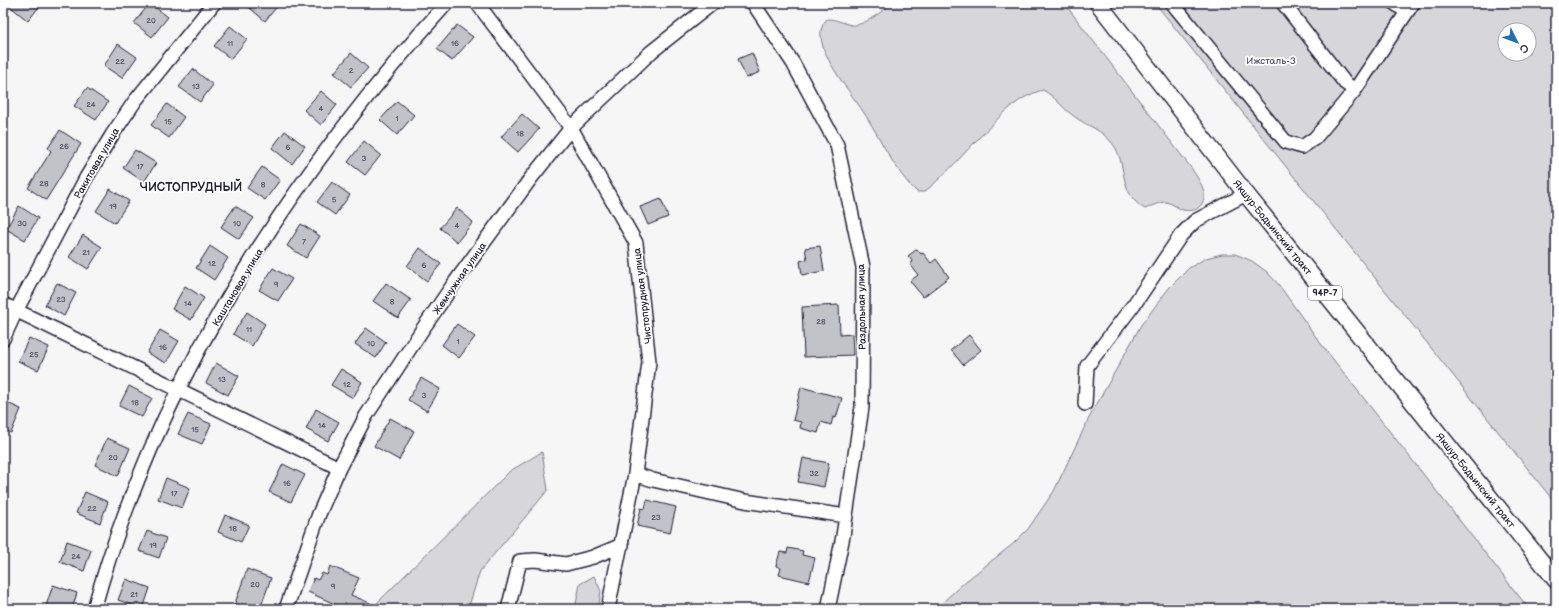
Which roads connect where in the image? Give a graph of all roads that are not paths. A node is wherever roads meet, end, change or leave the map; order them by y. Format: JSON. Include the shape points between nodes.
{"nodes":[{"id":1,"x":214,"y":3,"type":"edge"},
{"id":2,"x":447,"y":3,"type":"edge"},
{"id":3,"x":477,"y":3,"type":"edge"},
{"id":4,"x":713,"y":3,"type":"edge"},
{"id":5,"x":754,"y":3,"type":"edge"},
{"id":6,"x":1098,"y":3,"type":"edge"},
{"id":7,"x":1172,"y":3,"type":"edge"},
{"id":8,"x":1283,"y":3,"type":"edge"},
{"id":9,"x":1394,"y":3,"type":"edge"},
{"id":10,"x":1410,"y":7,"type":"edge"},
{"id":11,"x":1355,"y":90,"type":"junction"},
{"id":12,"x":571,"y":128,"type":"junction"},
{"id":13,"x":1246,"y":194,"type":"junction"},
{"id":14,"x":3,"y":304,"type":"edge"},
{"id":15,"x":16,"y":311,"type":"junction"},
{"id":16,"x":3,"y":339,"type":"edge"},
{"id":17,"x":178,"y":389,"type":"junction"},
{"id":18,"x":1086,"y":404,"type":"dead end"},
{"id":19,"x":339,"y":468,"type":"junction"},
{"id":20,"x":635,"y":474,"type":"junction"},
{"id":21,"x":846,"y":516,"type":"junction"},
{"id":22,"x":622,"y":545,"type":"junction"},
{"id":23,"x":1556,"y":580,"type":"edge"},
{"id":24,"x":94,"y":609,"type":"edge"},
{"id":25,"x":286,"y":609,"type":"edge"},
{"id":26,"x":508,"y":609,"type":"edge"},
{"id":27,"x":608,"y":609,"type":"edge"},
{"id":28,"x":828,"y":609,"type":"edge"}],
"edges":[{"from":1,"to":15,"type":"street","name":"Ракитовая улица","via":[[135,101],[112,135],[86,178]]},
{"from":2,"to":17,"type":"street","name":"Каштановая улица","via":[[349,120],[297,190],[243,274]]},
{"from":3,"to":12,"type":"street","name":"Чистопрудная улица"},
{"from":4,"to":12,"type":"street","name":"Жемчужная улица","via":[[651,52]]},
{"from":5,"to":21,"type":"street","name":"Раздольная улица","via":[[793,63],[837,145],[863,267],[862,407]]},
{"from":6,"to":13,"type":"main road","name":"Якшур-Бодьинский тракт","number":"94Р-7"},
{"from":7,"to":11,"type":"street","via":[[1286,142],[1302,147],[1315,138]]},
{"from":8,"to":11,"type":"street","via":[[1345,83]]},
{"from":9,"to":10,"type":"street"},
{"from":10,"to":11,"type":"street"},
{"from":12,"to":19,"type":"street","name":"Жемчужная улица","via":[[531,178],[422,330],[366,416]]},
{"from":12,"to":20,"type":"street","name":"Чистопрудная улица","via":[[636,243],[649,362]]},
{"from":13,"to":18,"type":"street","via":[[1195,221],[1181,235],[1135,303],[1087,366]]},
{"from":13,"to":23,"type":"main road","name":"Якшур-Бодьинский тракт","number":"94Р-7"},
{"from":14,"to":15,"type":"street"},
{"from":15,"to":16,"type":"street","name":"Ракитовая улица"},
{"from":15,"to":17,"type":"street"},
{"from":17,"to":19,"type":"street"},
{"from":17,"to":24,"type":"street","name":"Каштановая улица","via":[[124,518]]},
{"from":19,"to":25,"type":"street","name":"Жемчужная улица","via":[[319,514]]},
{"from":20,"to":21,"type":"street","via":[[745,501]]},
{"from":20,"to":22,"type":"street","name":"Чистопрудная улица"},
{"from":21,"to":28,"type":"street","name":"Раздольная улица"},
{"from":22,"to":26,"type":"street","via":[[593,557],[566,564],[520,561]]},
{"from":22,"to":27,"type":"street","name":"Чистопрудная улица"}]}
